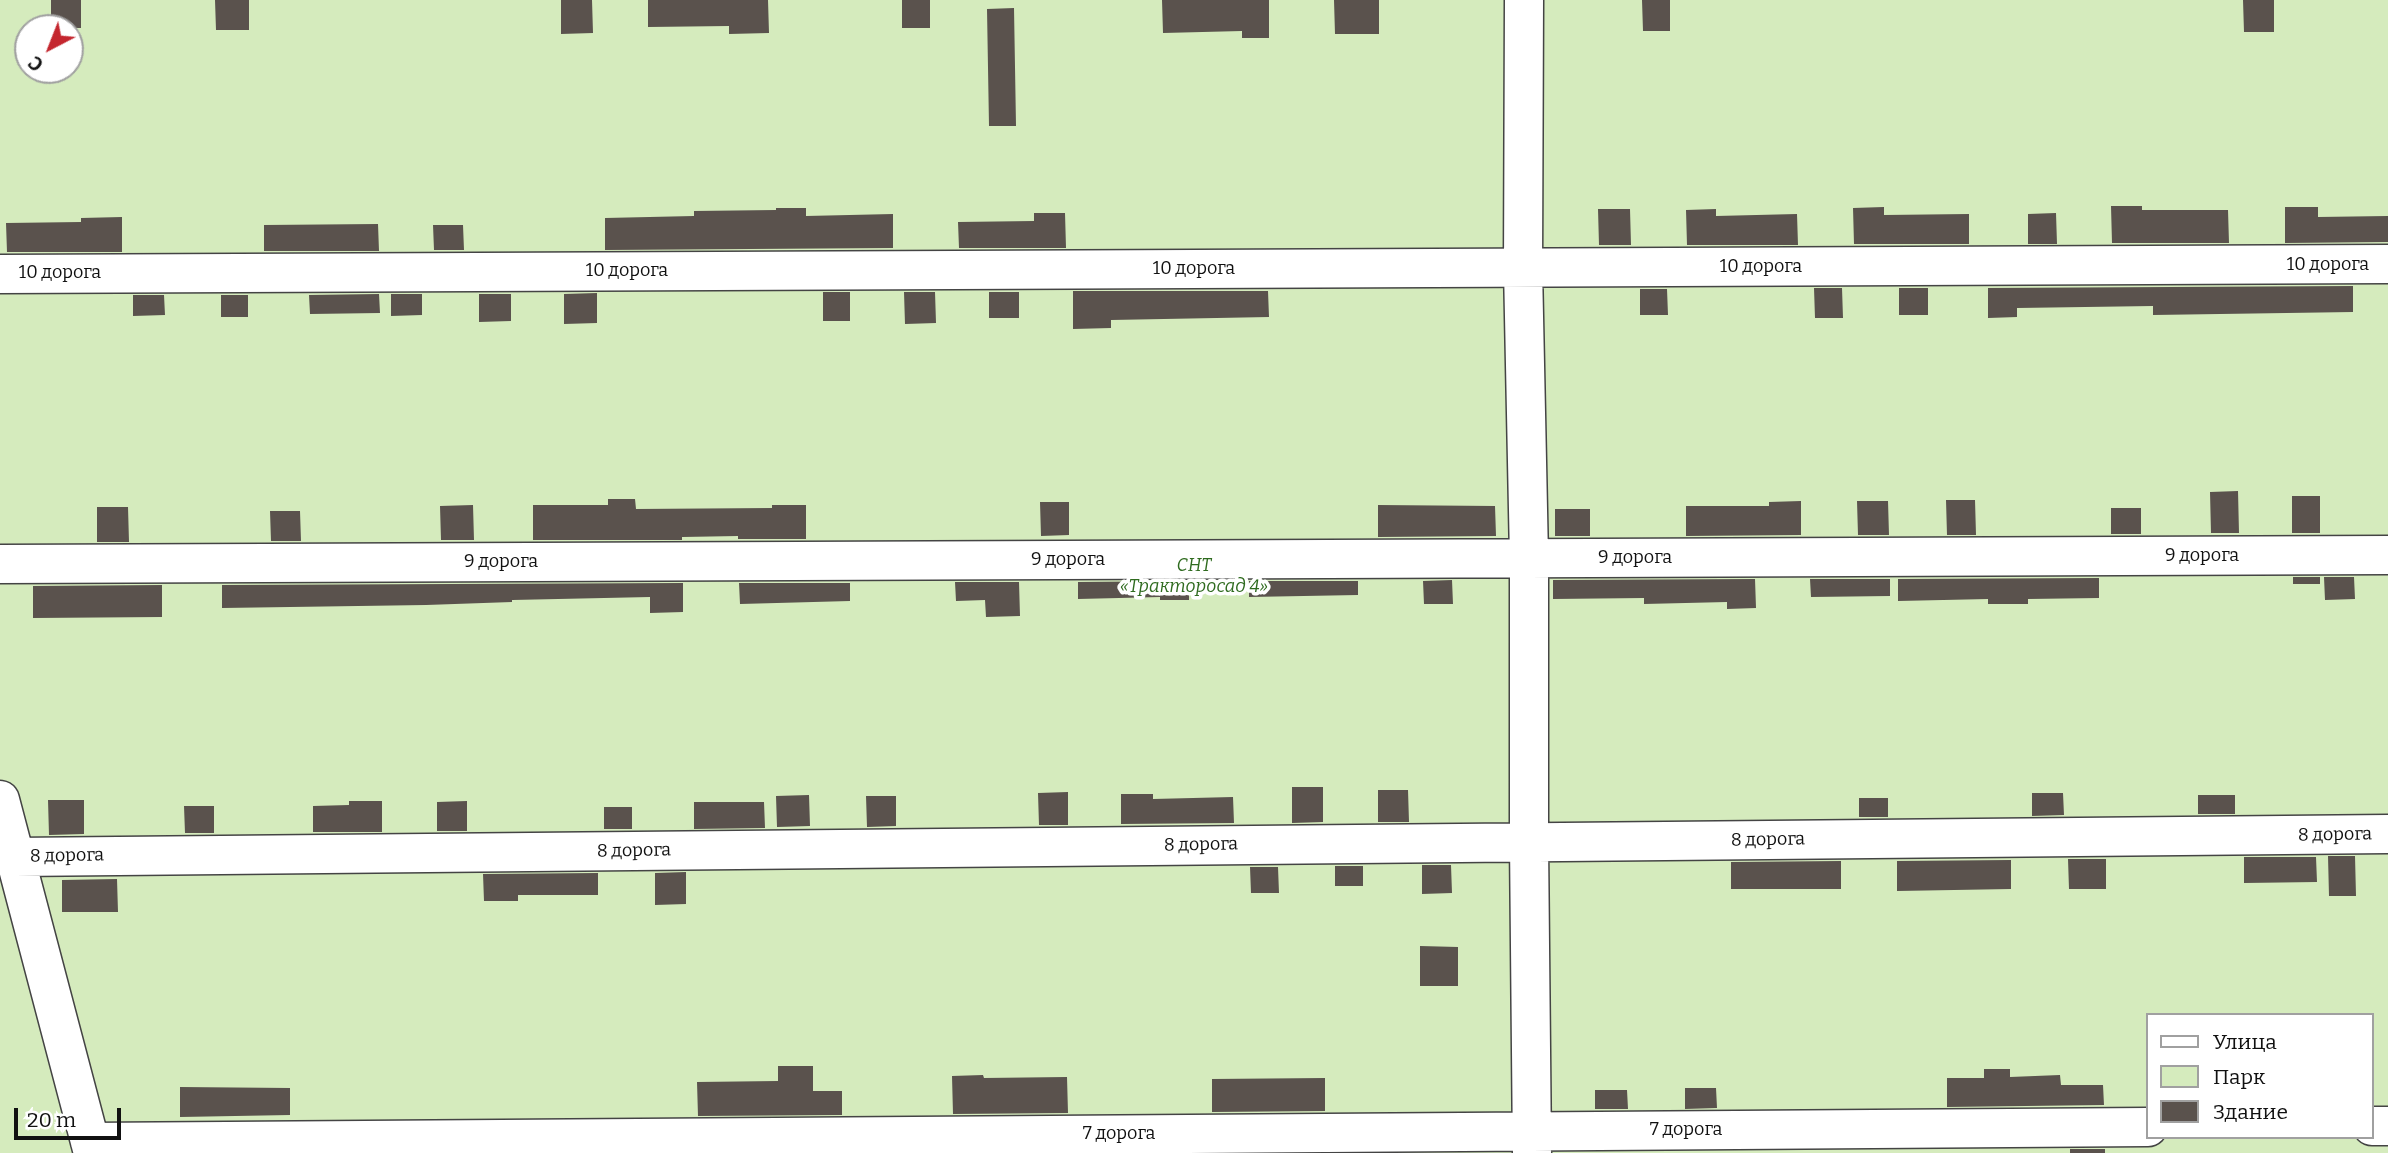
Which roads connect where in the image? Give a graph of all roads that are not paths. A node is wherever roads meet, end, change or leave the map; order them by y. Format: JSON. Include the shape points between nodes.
{"nodes":[{"id":1,"x":1524,"y":0,"type":"edge"},
{"id":2,"x":2388,"y":264,"type":"edge"},
{"id":3,"x":1523,"y":268,"type":"junction"},
{"id":4,"x":0,"y":274,"type":"edge"},
{"id":5,"x":2388,"y":555,"type":"edge"},
{"id":6,"x":1529,"y":558,"type":"junction"},
{"id":7,"x":0,"y":564,"type":"edge"},
{"id":8,"x":0,"y":800,"type":"edge"},
{"id":9,"x":2388,"y":834,"type":"edge"},
{"id":10,"x":1529,"y":842,"type":"junction"},
{"id":11,"x":15,"y":857,"type":"junction"},
{"id":12,"x":2146,"y":1127,"type":"edge"},
{"id":13,"x":1532,"y":1142,"type":"edge"},
{"id":14,"x":91,"y":1147,"type":"edge"}],
"edges":[{"from":1,"to":3,"type":"street"},
{"from":2,"to":3,"type":"street","name":"10 дорога"},
{"from":3,"to":4,"type":"street","name":"10 дорога"},
{"from":3,"to":6,"type":"street"},
{"from":5,"to":6,"type":"street","name":"9 дорога"},
{"from":6,"to":7,"type":"street","name":"9 дорога"},
{"from":6,"to":10,"type":"street"},
{"from":8,"to":11,"type":"street"},
{"from":9,"to":10,"type":"street","name":"8 дорога"},
{"from":10,"to":11,"type":"street","name":"8 дорога"},
{"from":10,"to":13,"type":"street"},
{"from":11,"to":14,"type":"street"},
{"from":12,"to":13,"type":"street","name":"7 дорога"},
{"from":13,"to":14,"type":"street","name":"7 дорога"}]}
